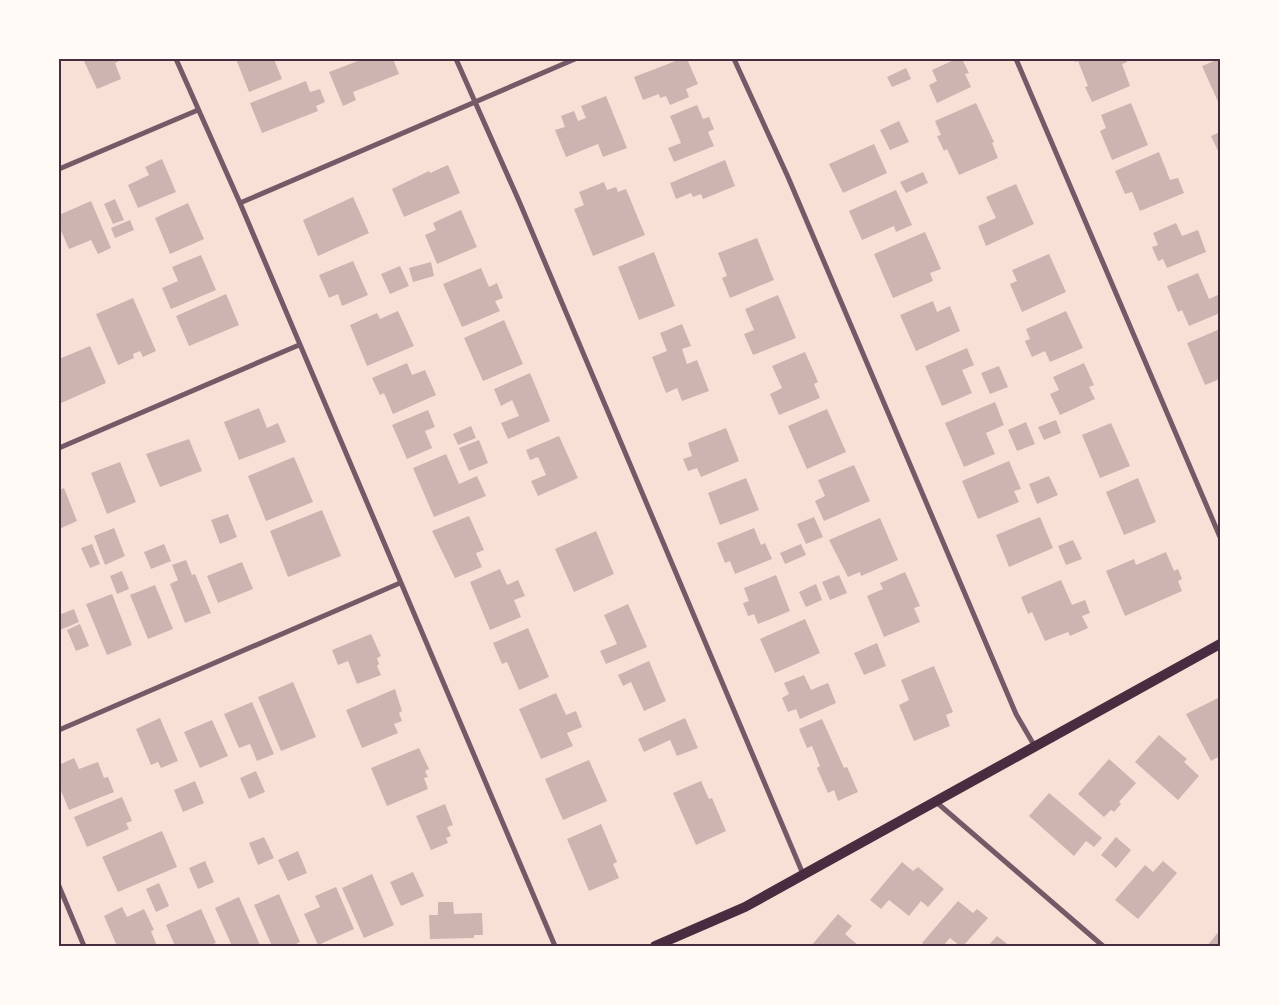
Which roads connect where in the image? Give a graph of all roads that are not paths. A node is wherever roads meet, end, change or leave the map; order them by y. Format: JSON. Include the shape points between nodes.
{"nodes":[{"id":1,"x":176,"y":59,"type":"edge"},
{"id":2,"x":456,"y":59,"type":"edge"},
{"id":3,"x":575,"y":59,"type":"edge"},
{"id":4,"x":734,"y":59,"type":"edge"},
{"id":5,"x":1016,"y":59,"type":"edge"},
{"id":6,"x":474,"y":102,"type":"junction"},
{"id":7,"x":198,"y":110,"type":"junction"},
{"id":8,"x":59,"y":169,"type":"edge"},
{"id":9,"x":240,"y":203,"type":"junction"},
{"id":10,"x":299,"y":345,"type":"junction"},
{"id":11,"x":59,"y":448,"type":"edge"},
{"id":12,"x":1220,"y":537,"type":"edge"},
{"id":13,"x":400,"y":583,"type":"junction"},
{"id":14,"x":1220,"y":644,"type":"edge"},
{"id":15,"x":59,"y":730,"type":"edge"},
{"id":16,"x":1034,"y":745,"type":"junction"},
{"id":17,"x":935,"y":801,"type":"junction"},
{"id":18,"x":803,"y":874,"type":"junction"},
{"id":19,"x":59,"y":886,"type":"edge"},
{"id":20,"x":84,"y":946,"type":"edge"},
{"id":21,"x":555,"y":946,"type":"edge"},
{"id":22,"x":655,"y":946,"type":"edge"},
{"id":23,"x":1103,"y":946,"type":"edge"}],
"edges":[{"from":1,"to":7,"type":"street"},
{"from":2,"to":6,"type":"street"},
{"from":3,"to":6,"type":"street"},
{"from":4,"to":16,"type":"street","via":[[788,177],[1016,714]]},
{"from":5,"to":12,"type":"street"},
{"from":6,"to":9,"type":"street"},
{"from":6,"to":18,"type":"street","via":[[519,201]]},
{"from":7,"to":8,"type":"street"},
{"from":7,"to":9,"type":"street"},
{"from":9,"to":10,"type":"street"},
{"from":10,"to":11,"type":"street"},
{"from":10,"to":13,"type":"street"},
{"from":13,"to":15,"type":"street"},
{"from":13,"to":21,"type":"street"},
{"from":14,"to":16,"type":"main road"},
{"from":16,"to":17,"type":"main road"},
{"from":17,"to":18,"type":"main road"},
{"from":17,"to":23,"type":"street"},
{"from":18,"to":22,"type":"main road","via":[[745,907]]},
{"from":19,"to":20,"type":"street"}]}
